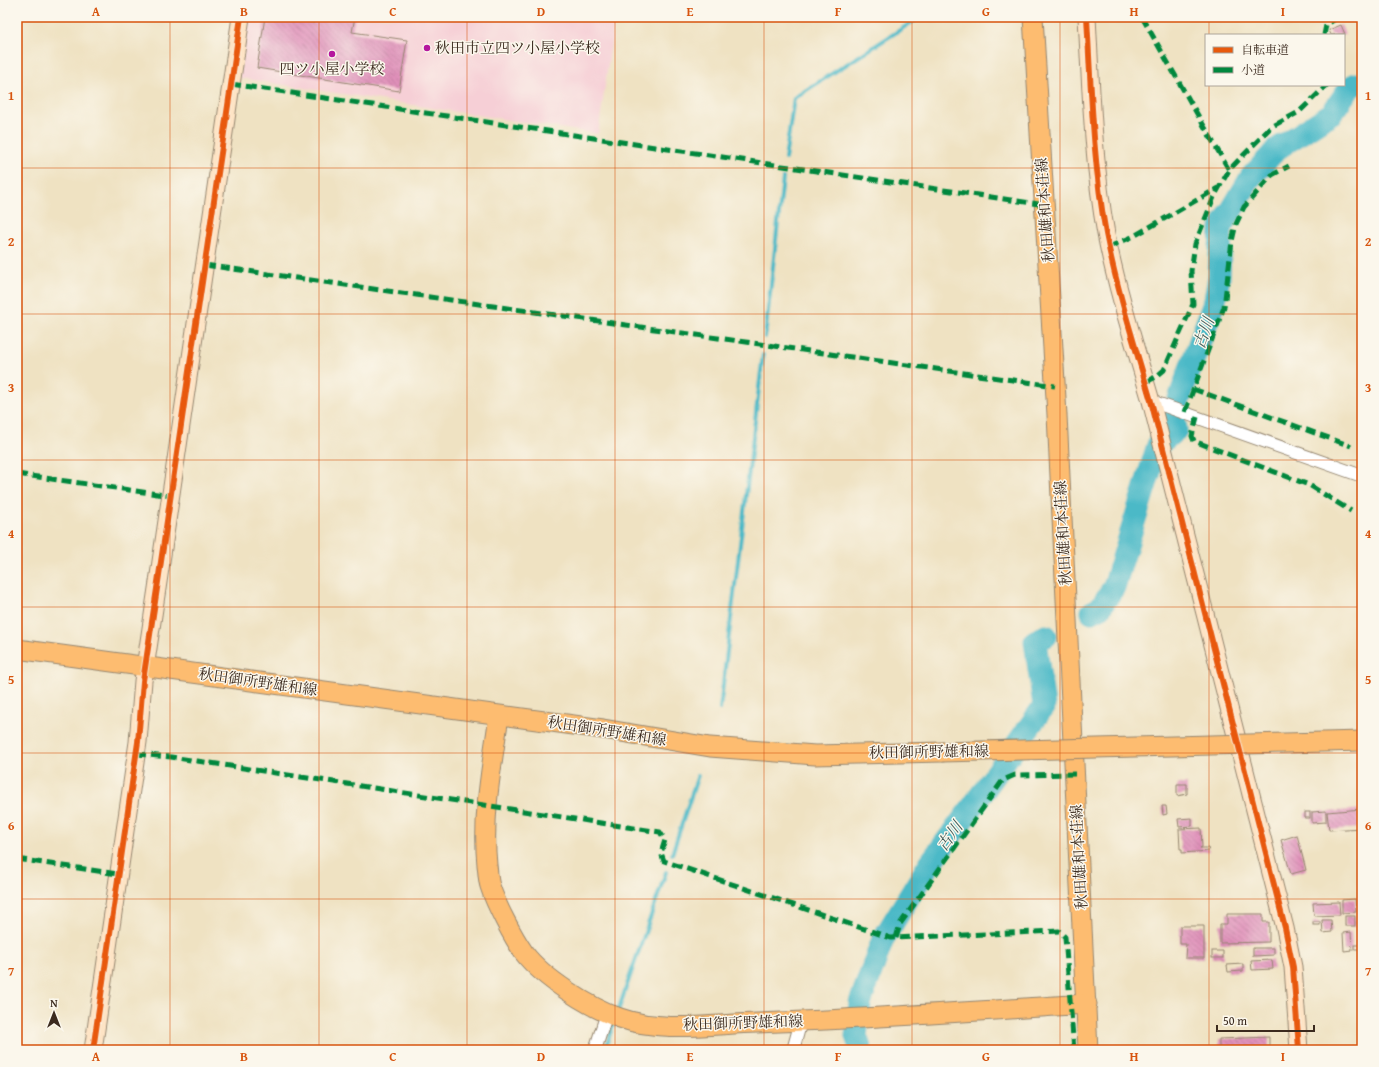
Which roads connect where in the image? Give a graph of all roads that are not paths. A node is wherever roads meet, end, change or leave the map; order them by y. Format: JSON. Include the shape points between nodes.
{"nodes":[{"id":1,"x":241,"y":17,"type":"edge"},
{"id":2,"x":1033,"y":17,"type":"edge"},
{"id":3,"x":1086,"y":17,"type":"edge"},
{"id":4,"x":1158,"y":403,"type":"junction"},
{"id":5,"x":1362,"y":476,"type":"edge"},
{"id":6,"x":17,"y":649,"type":"edge"},
{"id":7,"x":145,"y":667,"type":"junction"},
{"id":8,"x":500,"y":716,"type":"junction"},
{"id":9,"x":1362,"y":741,"type":"edge"},
{"id":10,"x":1087,"y":1004,"type":"junction"},
{"id":11,"x":612,"y":1015,"type":"junction"},
{"id":12,"x":802,"y":1021,"type":"junction"},
{"id":13,"x":92,"y":1050,"type":"edge"},
{"id":14,"x":595,"y":1050,"type":"edge"},
{"id":15,"x":793,"y":1050,"type":"edge"},
{"id":16,"x":1088,"y":1050,"type":"edge"},
{"id":17,"x":1299,"y":1050,"type":"edge"}],
"edges":[{"from":1,"to":7,"type":"street"},
{"from":2,"to":10,"type":"main road","name":"秋田雄和本荘線","via":[[1057,415]]},
{"from":3,"to":4,"type":"street","via":[[1100,199],[1106,235],[1126,314]]},
{"from":4,"to":5,"type":"street"},
{"from":4,"to":17,"type":"street","via":[[1158,431],[1285,928],[1292,967]]},
{"from":6,"to":7,"type":"main road","name":"秋田御所野雄和線"},
{"from":7,"to":8,"type":"main road","name":"秋田御所野雄和線"},
{"from":7,"to":13,"type":"street","via":[[137,748]]},
{"from":8,"to":9,"type":"main road","name":"秋田御所野雄和線","bridge":true,"via":[[603,729],[710,747],[815,755]]},
{"from":8,"to":11,"type":"main road","name":"秋田御所野雄和線","via":[[488,795],[486,850],[490,885],[524,953],[579,999]]},
{"from":10,"to":12,"type":"main road","name":"秋田御所野雄和線"},
{"from":10,"to":16,"type":"main road","name":"秋田雄和本荘線"},
{"from":11,"to":12,"type":"main road","name":"秋田御所野雄和線","via":[[645,1024],[675,1026]]},
{"from":11,"to":14,"type":"street"},
{"from":12,"to":15,"type":"street"}]}
